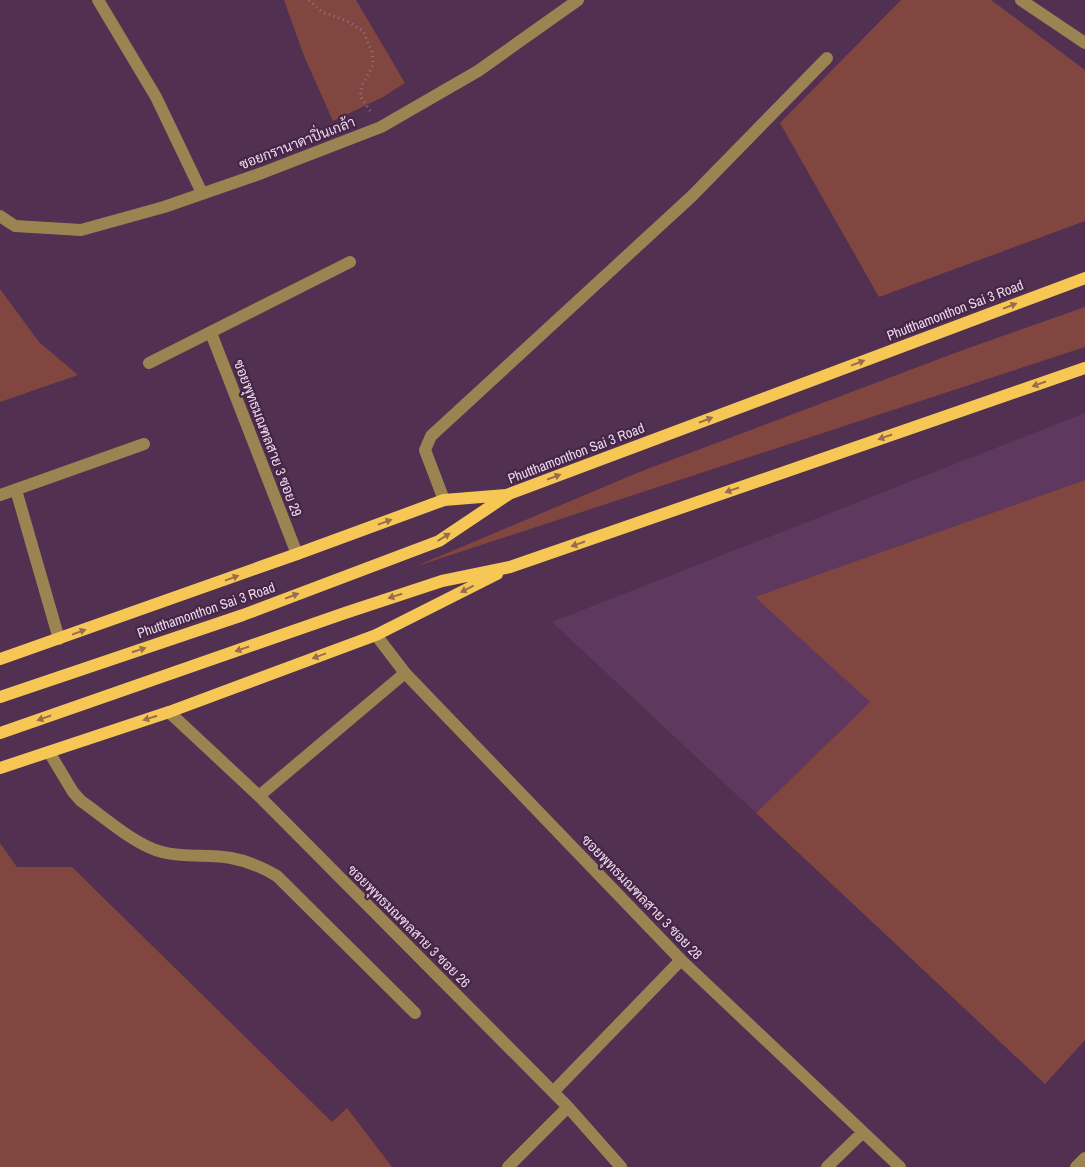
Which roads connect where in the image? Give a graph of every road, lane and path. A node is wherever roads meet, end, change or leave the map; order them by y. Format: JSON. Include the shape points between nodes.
{"nodes":[{"id":1,"x":98,"y":0,"type":"edge"},
{"id":2,"x":309,"y":0,"type":"edge"},
{"id":3,"x":1021,"y":0,"type":"edge"},
{"id":4,"x":570,"y":2,"type":"edge"},
{"id":5,"x":1085,"y":43,"type":"edge"},
{"id":6,"x":827,"y":58,"type":"dead end"},
{"id":7,"x":381,"y":127,"type":"junction"},
{"id":8,"x":202,"y":194,"type":"junction"},
{"id":9,"x":0,"y":216,"type":"edge"},
{"id":10,"x":350,"y":262,"type":"dead end"},
{"id":11,"x":1085,"y":278,"type":"edge"},
{"id":12,"x":211,"y":333,"type":"junction"},
{"id":13,"x":149,"y":363,"type":"dead end"},
{"id":14,"x":1085,"y":368,"type":"edge"},
{"id":15,"x":144,"y":444,"type":"dead end"},
{"id":16,"x":16,"y":490,"type":"junction"},
{"id":17,"x":509,"y":494,"type":"junction"},
{"id":18,"x":0,"y":495,"type":"edge"},
{"id":19,"x":444,"y":500,"type":"junction"},
{"id":20,"x":297,"y":554,"type":"junction"},
{"id":21,"x":510,"y":567,"type":"junction"},
{"id":22,"x":376,"y":635,"type":"junction"},
{"id":23,"x":59,"y":639,"type":"junction"},
{"id":24,"x":0,"y":659,"type":"edge"},
{"id":25,"x":405,"y":673,"type":"junction"},
{"id":26,"x":0,"y":697,"type":"edge"},
{"id":27,"x":168,"y":712,"type":"junction"},
{"id":28,"x":0,"y":733,"type":"edge"},
{"id":29,"x":49,"y":752,"type":"junction"},
{"id":30,"x":0,"y":768,"type":"edge"},
{"id":31,"x":258,"y":796,"type":"junction"},
{"id":32,"x":681,"y":960,"type":"junction"},
{"id":33,"x":415,"y":1013,"type":"dead end"},
{"id":34,"x":553,"y":1092,"type":"junction"},
{"id":35,"x":568,"y":1106,"type":"junction"},
{"id":36,"x":863,"y":1132,"type":"junction"},
{"id":37,"x":1085,"y":1158,"type":"edge"},
{"id":38,"x":508,"y":1167,"type":"edge"},
{"id":39,"x":622,"y":1167,"type":"edge"},
{"id":40,"x":827,"y":1167,"type":"edge"},
{"id":41,"x":900,"y":1167,"type":"edge"},
{"id":42,"x":1076,"y":1167,"type":"edge"}],
"edges":[{"from":1,"to":8,"type":"street","via":[[156,97]]},
{"from":2,"to":7,"type":"path","via":[[322,12],[363,31],[372,52],[373,65],[360,96]]},
{"from":3,"to":5,"type":"street"},
{"from":4,"to":7,"type":"street","name":"ซอยกรานาดาปิ่นเกล้า","via":[[478,71]]},
{"from":6,"to":19,"type":"street","via":[[692,196],[431,436],[425,450]]},
{"from":7,"to":8,"type":"street","name":"ซอยกรานาดาปิ่นเกล้า"},
{"from":8,"to":9,"type":"street","name":"ซอยกรานาดาปิ่นเกล้า","via":[[82,230],[15,226]]},
{"from":10,"to":12,"type":"street"},
{"from":17,"to":11,"type":"main road","name":"Phutthamonthon Sai 3 Road","one_way":true},
{"from":12,"to":13,"type":"street"},
{"from":12,"to":20,"type":"street","name":"ซอยพุทธมณฑลสาย 3 ซอย 29"},
{"from":14,"to":21,"type":"main road","one_way":true},
{"from":15,"to":16,"type":"street"},
{"from":16,"to":18,"type":"street"},
{"from":16,"to":23,"type":"street"},
{"from":17,"to":19,"type":"main road"},
{"from":26,"to":17,"type":"main road","name":"Phutthamonthon Sai 3 Road","one_way":true,"via":[[242,615],[438,541]]},
{"from":20,"to":19,"type":"main road","one_way":true},
{"from":23,"to":20,"type":"main road","one_way":true},
{"from":21,"to":22,"type":"main road","one_way":true},
{"from":21,"to":28,"type":"main road","one_way":true,"via":[[442,581]]},
{"from":22,"to":25,"type":"street","name":"ซอยพุทธมณฑลสาย 3 ซอย 28"},
{"from":22,"to":27,"type":"main road","one_way":true},
{"from":23,"to":24,"type":"main road"},
{"from":25,"to":31,"type":"street"},
{"from":25,"to":32,"type":"street","name":"ซอยพุทธมณฑลสาย 3 ซอย 28"},
{"from":27,"to":29,"type":"main road","one_way":true},
{"from":27,"to":31,"type":"street","name":"ซอยพุทธมณฑลสาย 3 ซอย 26"},
{"from":29,"to":30,"type":"main road"},
{"from":29,"to":33,"type":"street","via":[[81,801],[139,842],[161,852],[184,856],[231,858],[260,866],[277,876]]},
{"from":31,"to":34,"type":"street","name":"ซอยพุทธมณฑลสาย 3 ซอย 26"},
{"from":32,"to":34,"type":"street"},
{"from":32,"to":36,"type":"street","name":"ซอยพุทธมณฑลสาย 3 ซอย 28"},
{"from":34,"to":35,"type":"street","name":"ซอยพุทธมณฑลสาย 3 ซอย 26"},
{"from":35,"to":38,"type":"street"},
{"from":35,"to":39,"type":"street","name":"ซอยพุทธมณฑลสาย 3 ซอย 26"},
{"from":36,"to":40,"type":"street"},
{"from":36,"to":41,"type":"street","name":"ซอยพุทธมณฑลสาย 3 ซอย 28"},
{"from":37,"to":42,"type":"street"}]}
